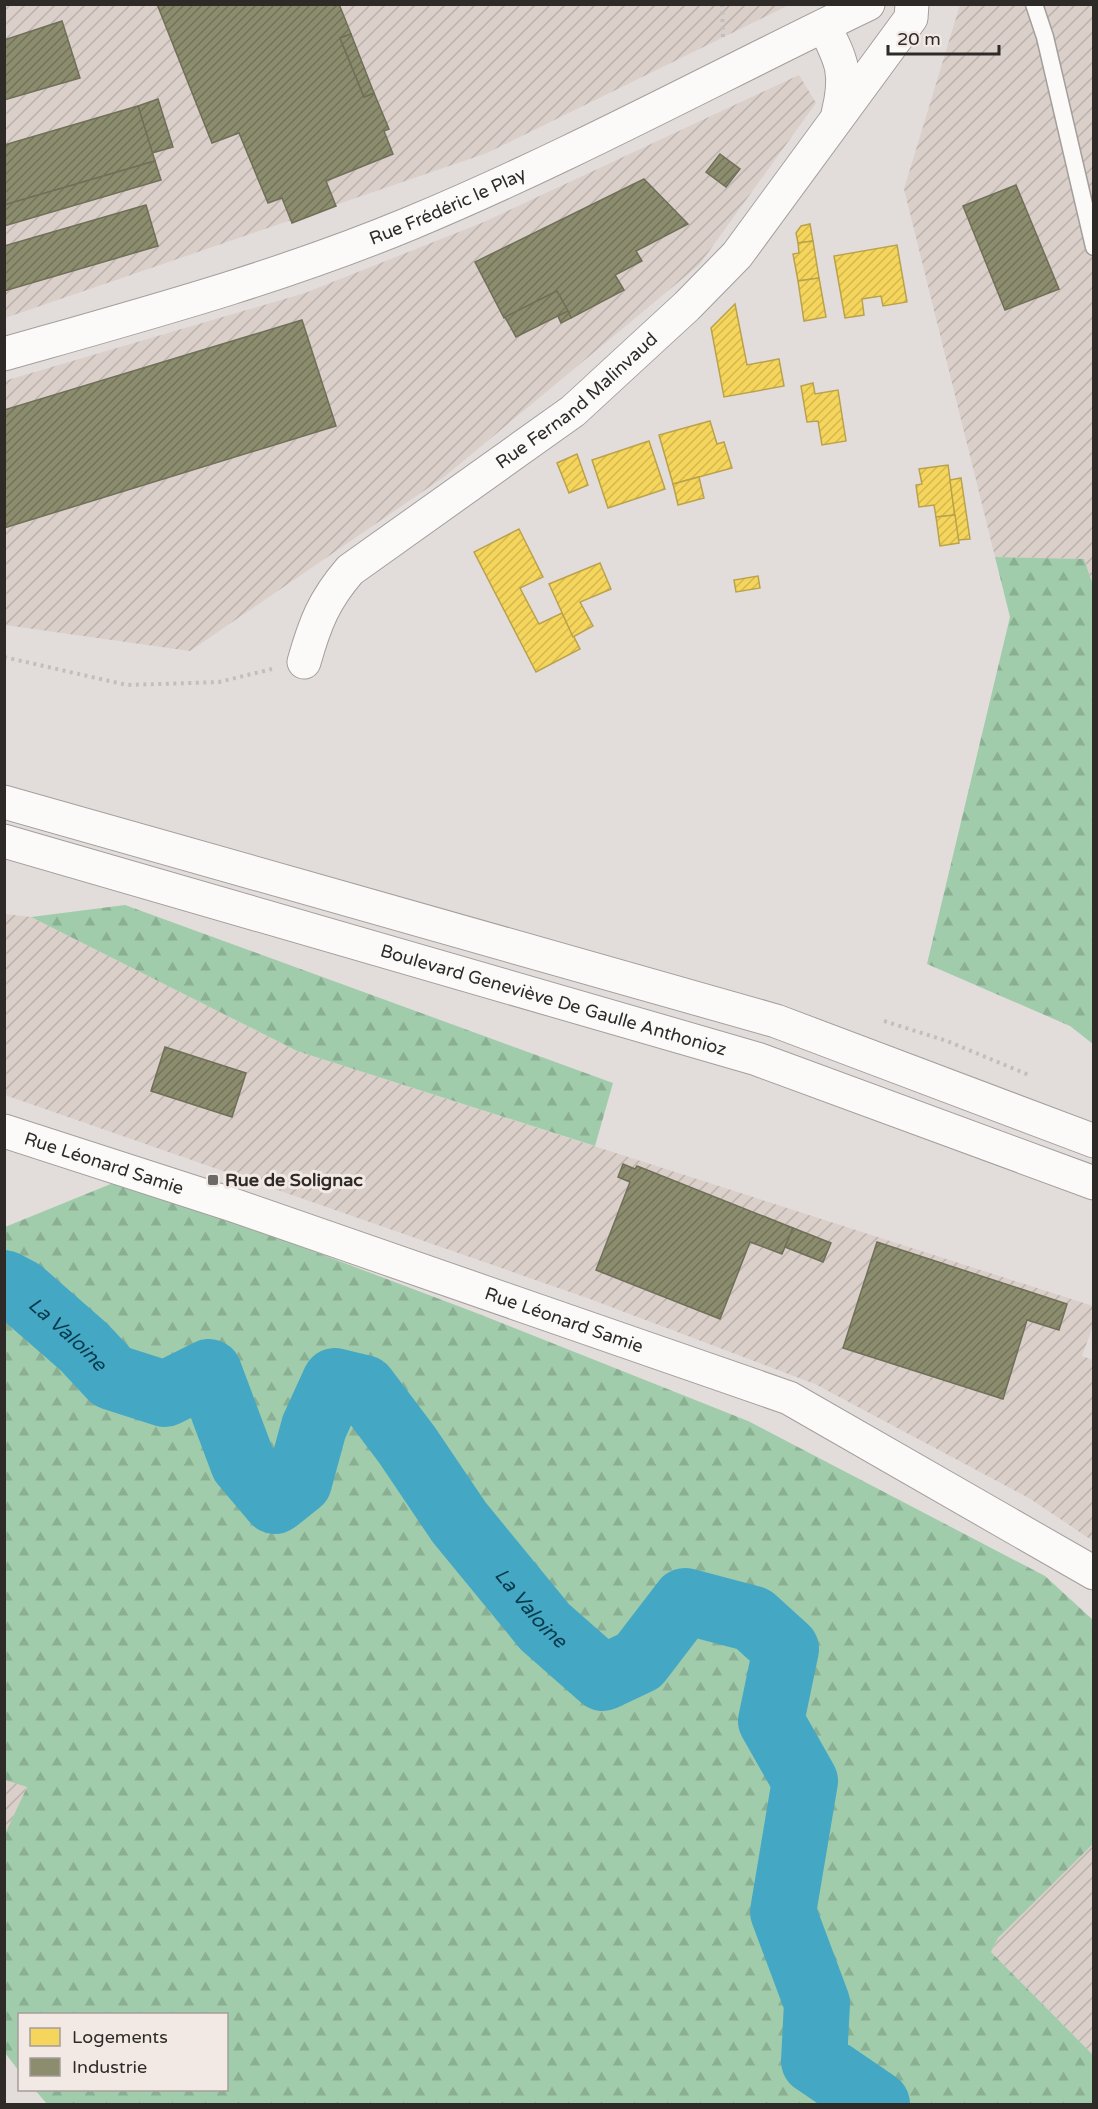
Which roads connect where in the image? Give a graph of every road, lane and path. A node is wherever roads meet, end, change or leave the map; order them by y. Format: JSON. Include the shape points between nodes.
{"nodes":[{"id":1,"x":722,"y":4,"type":"edge"},
{"id":2,"x":868,"y":4,"type":"edge"},
{"id":3,"x":912,"y":4,"type":"edge"},
{"id":4,"x":1034,"y":4,"type":"edge"},
{"id":5,"x":824,"y":26,"type":"junction"},
{"id":6,"x":723,"y":34,"type":"dead end"},
{"id":7,"x":837,"y":118,"type":"junction"},
{"id":8,"x":1094,"y":247,"type":"edge"},
{"id":9,"x":4,"y":354,"type":"edge"},
{"id":10,"x":4,"y":657,"type":"edge"},
{"id":11,"x":304,"y":662,"type":"joint"},
{"id":12,"x":4,"y":802,"type":"edge"},
{"id":13,"x":4,"y":842,"type":"edge"},
{"id":14,"x":4,"y":1131,"type":"edge"},
{"id":15,"x":1094,"y":1141,"type":"edge"},
{"id":16,"x":1094,"y":1184,"type":"edge"},
{"id":17,"x":1094,"y":1573,"type":"edge"}],
"edges":[{"from":1,"to":6,"type":"path"},
{"from":2,"to":5,"type":"street","name":"Rue Frédéric le Play"},
{"from":3,"to":7,"type":"street","name":"Rue Fernand Malinvaud","via":[[911,18]]},
{"from":4,"to":8,"type":"lane"},
{"from":5,"to":7,"type":"street","name":"Rue Fernand Malinvaud","via":[[845,76]]},
{"from":5,"to":9,"type":"street","name":"Rue Frédéric le Play","via":[[522,175],[409,224],[215,294]]},
{"from":7,"to":11,"type":"street","name":"Rue Fernand Malinvaud","via":[[737,255],[687,306],[573,411],[350,570],[329,594],[315,623]]},
{"from":10,"to":11,"type":"path","via":[[127,685],[219,682]]},
{"from":12,"to":15,"type":"street","via":[[776,1021]]},
{"from":13,"to":16,"type":"street","name":"Boulevard Geneviève De Gaulle Anthonioz","via":[[757,1059]]},
{"from":14,"to":17,"type":"street","name":"Rue Léonard Samie","via":[[233,1205],[789,1398]]}]}
